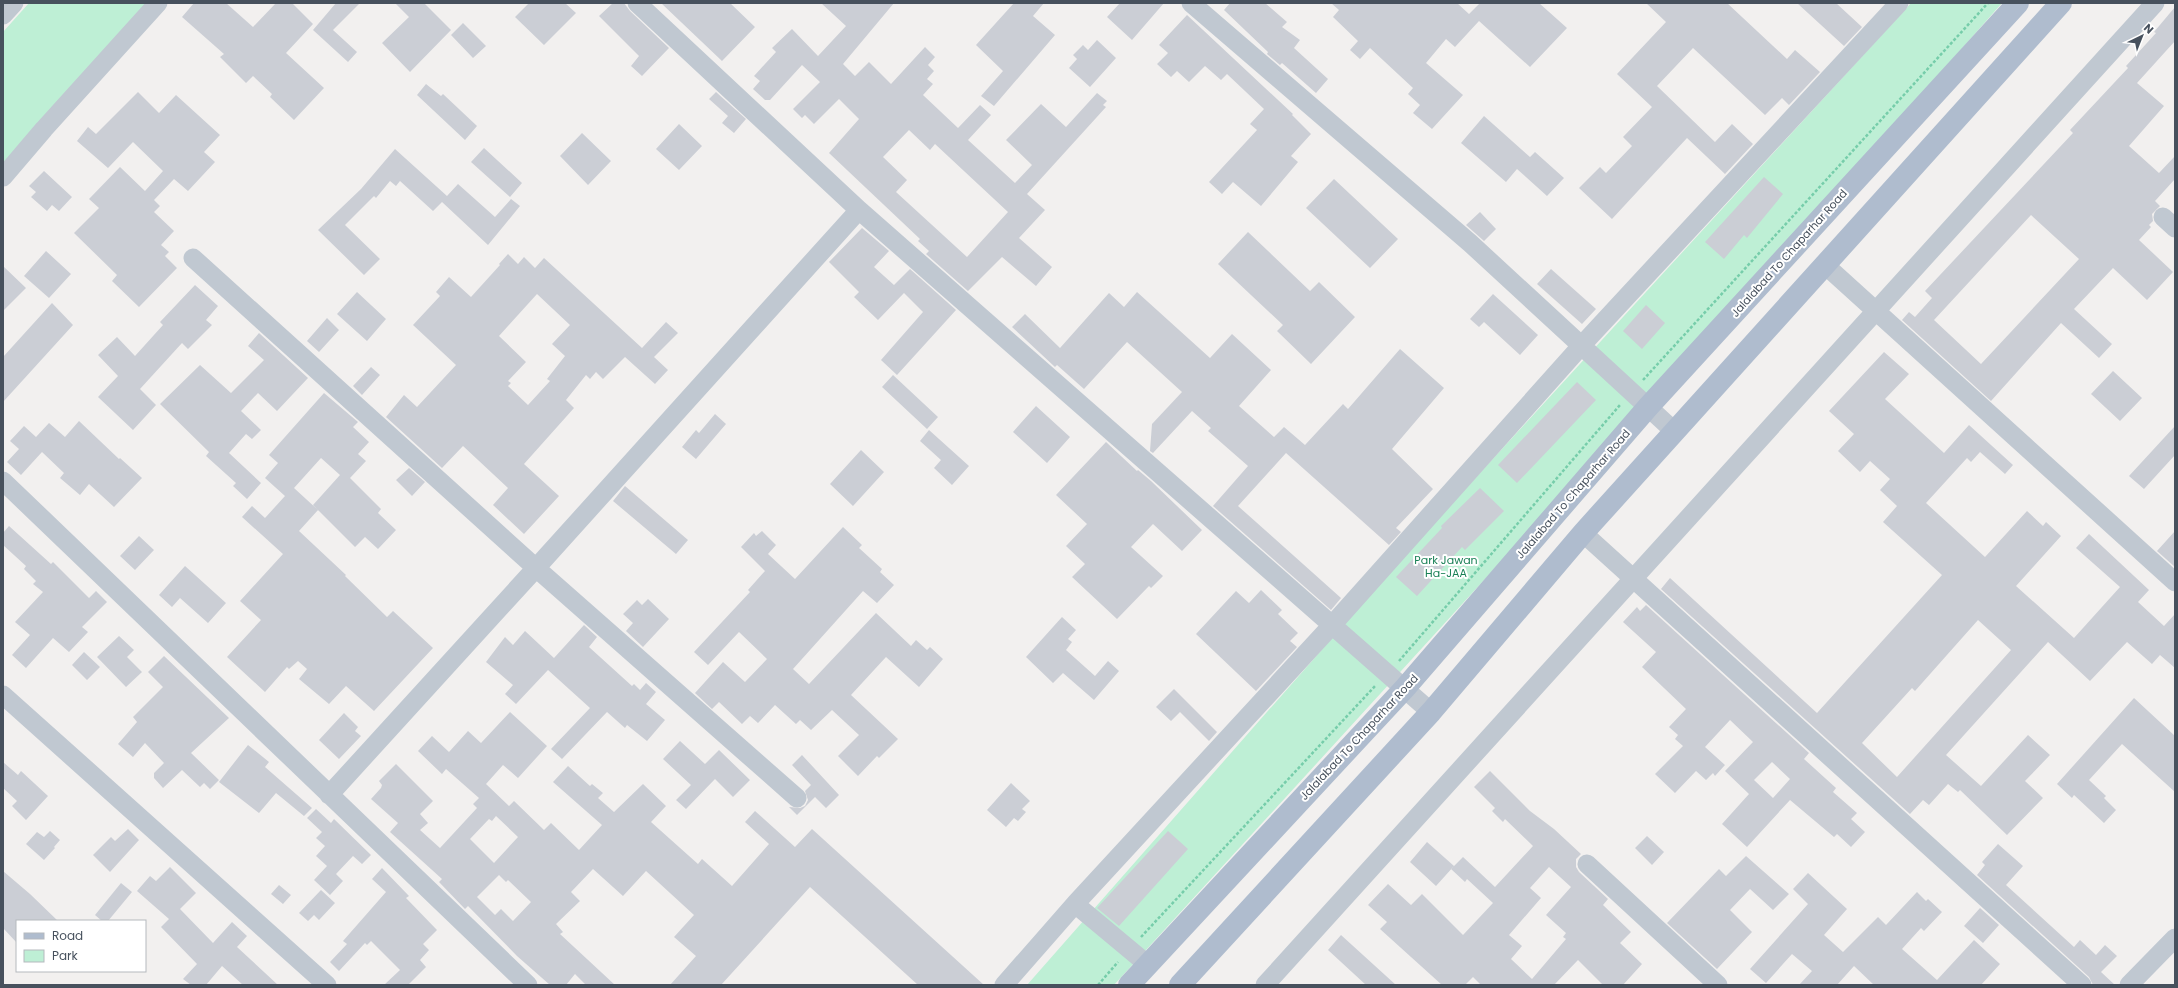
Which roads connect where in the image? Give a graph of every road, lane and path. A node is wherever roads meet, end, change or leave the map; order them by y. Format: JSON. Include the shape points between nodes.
{"nodes":[{"id":1,"x":14,"y":3,"type":"edge"},
{"id":2,"x":158,"y":3,"type":"edge"},
{"id":3,"x":637,"y":3,"type":"edge"},
{"id":4,"x":1190,"y":3,"type":"edge"},
{"id":5,"x":1899,"y":3,"type":"edge"},
{"id":6,"x":1988,"y":3,"type":"edge"},
{"id":7,"x":2018,"y":3,"type":"edge"},
{"id":8,"x":2061,"y":3,"type":"edge"},
{"id":9,"x":2155,"y":3,"type":"edge"},
{"id":10,"x":3,"y":16,"type":"edge"},
{"id":11,"x":3,"y":177,"type":"edge"},
{"id":12,"x":859,"y":210,"type":"junction"},
{"id":13,"x":193,"y":258,"type":"dead end"},
{"id":14,"x":1824,"y":264,"type":"junction"},
{"id":15,"x":1876,"y":311,"type":"junction"},
{"id":16,"x":1581,"y":346,"type":"junction"},
{"id":17,"x":1632,"y":392,"type":"junction"},
{"id":18,"x":1648,"y":407,"type":"junction"},
{"id":19,"x":1674,"y":431,"type":"junction"},
{"id":20,"x":3,"y":481,"type":"edge"},
{"id":21,"x":1583,"y":533,"type":"junction"},
{"id":22,"x":536,"y":568,"type":"junction"},
{"id":23,"x":1632,"y":579,"type":"junction"},
{"id":24,"x":2175,"y":582,"type":"edge"},
{"id":25,"x":1333,"y":624,"type":"junction"},
{"id":26,"x":1388,"y":673,"type":"junction"},
{"id":27,"x":1405,"y":688,"type":"junction"},
{"id":28,"x":3,"y":695,"type":"edge"},
{"id":29,"x":1431,"y":712,"type":"junction"},
{"id":30,"x":329,"y":795,"type":"junction"},
{"id":31,"x":797,"y":798,"type":"dead end"},
{"id":32,"x":1587,"y":864,"type":"dead end"},
{"id":33,"x":1075,"y":904,"type":"junction"},
{"id":34,"x":2175,"y":938,"type":"edge"},
{"id":35,"x":1130,"y":949,"type":"junction"},
{"id":36,"x":1147,"y":964,"type":"junction"},
{"id":37,"x":327,"y":985,"type":"edge"},
{"id":38,"x":528,"y":985,"type":"edge"},
{"id":39,"x":1004,"y":985,"type":"edge"},
{"id":40,"x":1098,"y":985,"type":"edge"},
{"id":41,"x":1129,"y":985,"type":"edge"},
{"id":42,"x":1180,"y":985,"type":"edge"},
{"id":43,"x":1265,"y":985,"type":"edge"},
{"id":44,"x":1718,"y":985,"type":"edge"},
{"id":45,"x":2082,"y":985,"type":"edge"},
{"id":46,"x":2130,"y":985,"type":"edge"}],
"edges":[{"from":1,"to":10,"type":"street"},
{"from":2,"to":11,"type":"street"},
{"from":3,"to":12,"type":"street"},
{"from":4,"to":16,"type":"street","via":[[1470,243]]},
{"from":5,"to":16,"type":"street"},
{"from":6,"to":17,"type":"path"},
{"from":7,"to":18,"type":"main road","name":"Jalalabad To Chaparhar Road"},
{"from":8,"to":14,"type":"main road"},
{"from":9,"to":15,"type":"street"},
{"from":12,"to":22,"type":"street"},
{"from":12,"to":25,"type":"street"},
{"from":13,"to":22,"type":"street"},
{"from":14,"to":15,"type":"street"},
{"from":14,"to":19,"type":"main road"},
{"from":15,"to":23,"type":"street"},
{"from":15,"to":24,"type":"street"},
{"from":16,"to":17,"type":"street"},
{"from":16,"to":25,"type":"street"},
{"from":17,"to":18,"type":"street"},
{"from":17,"to":26,"type":"path"},
{"from":18,"to":19,"type":"street"},
{"from":18,"to":27,"type":"main road","name":"Jalalabad To Chaparhar Road"},
{"from":19,"to":21,"type":"main road"},
{"from":20,"to":30,"type":"street"},
{"from":21,"to":23,"type":"street"},
{"from":21,"to":29,"type":"main road"},
{"from":22,"to":30,"type":"street"},
{"from":22,"to":31,"type":"street"},
{"from":23,"to":43,"type":"street"},
{"from":23,"to":45,"type":"street"},
{"from":25,"to":26,"type":"street"},
{"from":25,"to":33,"type":"street"},
{"from":26,"to":27,"type":"street"},
{"from":26,"to":35,"type":"path"},
{"from":27,"to":29,"type":"street"},
{"from":27,"to":36,"type":"main road","name":"Jalalabad To Chaparhar Road"},
{"from":28,"to":37,"type":"street"},
{"from":29,"to":42,"type":"main road"},
{"from":30,"to":38,"type":"street"},
{"from":32,"to":44,"type":"street"},
{"from":33,"to":35,"type":"street"},
{"from":33,"to":39,"type":"street"},
{"from":34,"to":46,"type":"street"},
{"from":35,"to":36,"type":"street"},
{"from":35,"to":40,"type":"path"},
{"from":36,"to":41,"type":"main road","name":"Jalalabad To Chaparhar Road"}]}
